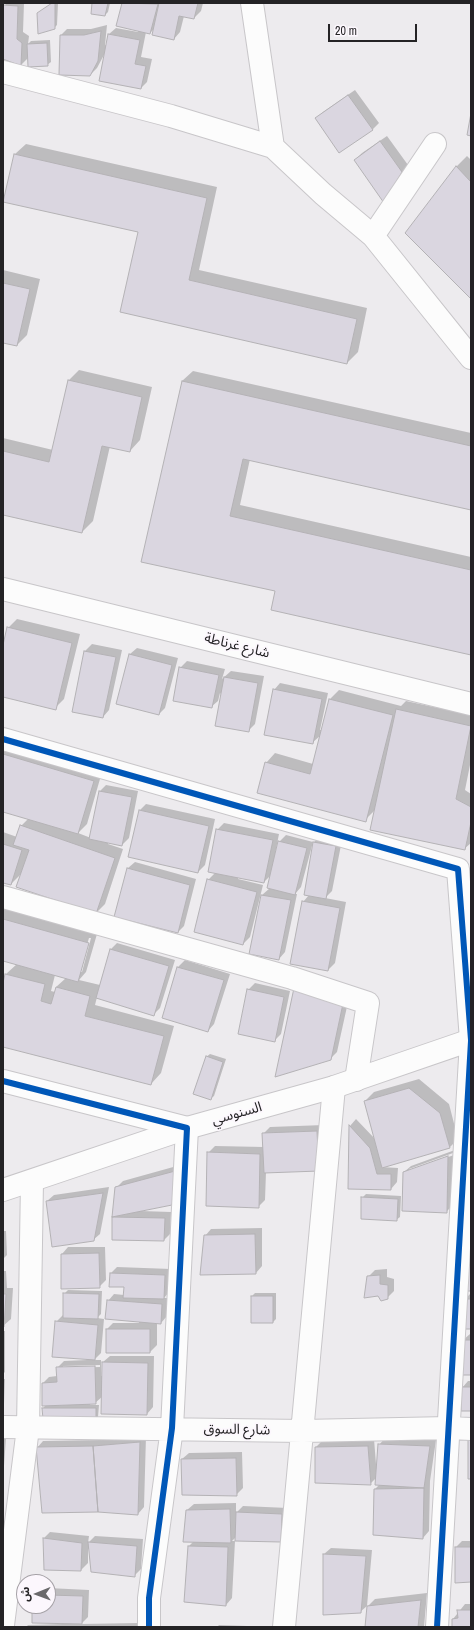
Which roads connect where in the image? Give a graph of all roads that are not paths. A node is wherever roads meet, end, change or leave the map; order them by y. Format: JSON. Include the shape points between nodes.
{"nodes":[{"id":1,"x":249,"y":4,"type":"edge"},
{"id":2,"x":3,"y":72,"type":"edge"},
{"id":3,"x":435,"y":144,"type":"dead end"},
{"id":4,"x":273,"y":147,"type":"junction"},
{"id":5,"x":373,"y":236,"type":"junction"},
{"id":6,"x":471,"y":358,"type":"edge"},
{"id":7,"x":3,"y":588,"type":"edge"},
{"id":8,"x":471,"y":704,"type":"edge"},
{"id":9,"x":3,"y":739,"type":"edge"},
{"id":10,"x":3,"y":897,"type":"edge"},
{"id":11,"x":471,"y":1040,"type":"edge"},
{"id":12,"x":356,"y":1080,"type":"junction"},
{"id":13,"x":3,"y":1081,"type":"edge"},
{"id":14,"x":334,"y":1087,"type":"junction"},
{"id":15,"x":187,"y":1128,"type":"junction"},
{"id":16,"x":32,"y":1181,"type":"junction"},
{"id":17,"x":3,"y":1190,"type":"edge"},
{"id":18,"x":3,"y":1427,"type":"edge"},
{"id":19,"x":28,"y":1428,"type":"junction"},
{"id":20,"x":172,"y":1428,"type":"junction"},
{"id":21,"x":449,"y":1428,"type":"junction"},
{"id":22,"x":471,"y":1430,"type":"edge"},
{"id":23,"x":303,"y":1431,"type":"junction"},
{"id":24,"x":3,"y":1625,"type":"edge"},
{"id":25,"x":149,"y":1627,"type":"edge"},
{"id":26,"x":284,"y":1627,"type":"edge"},
{"id":27,"x":437,"y":1627,"type":"edge"}],
"edges":[{"from":1,"to":4,"type":"street"},
{"from":2,"to":4,"type":"street","via":[[172,116]]},
{"from":3,"to":5,"type":"street"},
{"from":4,"to":5,"type":"street"},
{"from":5,"to":6,"type":"street"},
{"from":7,"to":8,"type":"street","name":"شارع غرناطة"},
{"from":9,"to":11,"type":"street","via":[[458,869]]},
{"from":10,"to":12,"type":"street","via":[[292,978],[368,1003]]},
{"from":11,"to":12,"type":"street","name":"السنوسي"},
{"from":11,"to":21,"type":"street"},
{"from":12,"to":14,"type":"street","name":"السنوسي"},
{"from":13,"to":15,"type":"street"},
{"from":14,"to":15,"type":"street","name":"السنوسي"},
{"from":14,"to":23,"type":"street"},
{"from":15,"to":16,"type":"street","name":"السنوسي"},
{"from":15,"to":20,"type":"street"},
{"from":16,"to":17,"type":"street","name":"السنوسي"},
{"from":16,"to":19,"type":"street"},
{"from":18,"to":19,"type":"street","name":"شارع السوق"},
{"from":19,"to":20,"type":"street","name":"شارع السوق"},
{"from":19,"to":24,"type":"street"},
{"from":20,"to":23,"type":"street","name":"شارع السوق"},
{"from":20,"to":25,"type":"street","via":[[149,1598]]},
{"from":21,"to":22,"type":"street","name":"شارع السوق"},
{"from":21,"to":23,"type":"street","name":"شارع السوق"},
{"from":21,"to":27,"type":"street"},
{"from":23,"to":26,"type":"street"}]}
